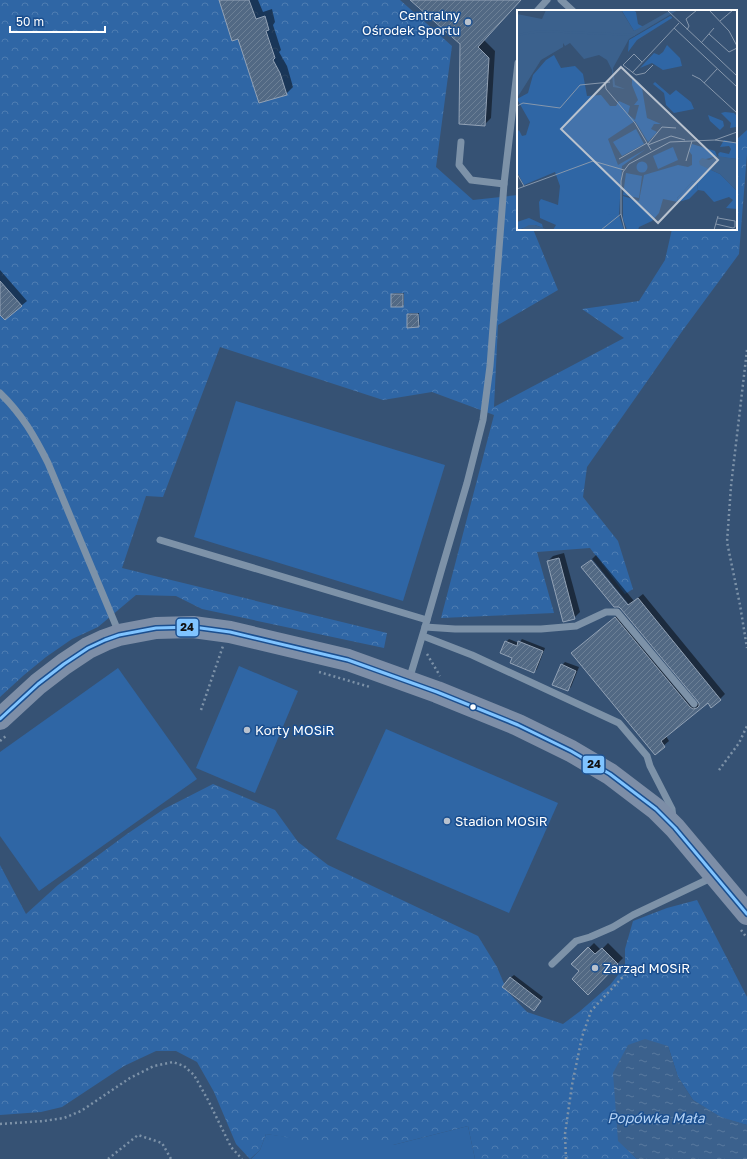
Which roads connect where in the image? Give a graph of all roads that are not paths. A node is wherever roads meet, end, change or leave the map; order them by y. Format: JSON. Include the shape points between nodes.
{"nodes":[{"id":1,"x":546,"y":0,"type":"edge"},
{"id":2,"x":561,"y":0,"type":"edge"},
{"id":3,"x":539,"y":10,"type":"edge"},
{"id":4,"x":572,"y":10,"type":"edge"},
{"id":5,"x":517,"y":73,"type":"edge"},
{"id":6,"x":461,"y":142,"type":"dead end"},
{"id":7,"x":504,"y":184,"type":"junction"},
{"id":8,"x":0,"y":393,"type":"edge"},
{"id":9,"x":160,"y":540,"type":"dead end"},
{"id":10,"x":426,"y":624,"type":"junction"},
{"id":11,"x":119,"y":635,"type":"junction"},
{"id":12,"x":423,"y":636,"type":"junction"},
{"id":13,"x":408,"y":682,"type":"junction"},
{"id":14,"x":694,"y":704,"type":"dead end"},
{"id":15,"x":3,"y":727,"type":"edge"},
{"id":16,"x":675,"y":828,"type":"junction"},
{"id":17,"x":715,"y":876,"type":"junction"},
{"id":18,"x":742,"y":920,"type":"edge"},
{"id":19,"x":552,"y":964,"type":"dead end"}],
"edges":[{"from":1,"to":3,"type":"lane"},
{"from":2,"to":4,"type":"lane"},
{"from":5,"to":7,"type":"lane"},
{"from":6,"to":7,"type":"lane","via":[[459,165],[472,180]]},
{"from":7,"to":10,"type":"lane","via":[[490,366],[483,420]]},
{"from":8,"to":11,"type":"lane","via":[[21,416],[48,463]]},
{"from":9,"to":10,"type":"lane"},
{"from":10,"to":12,"type":"lane"},
{"from":10,"to":14,"type":"lane","via":[[455,629],[576,626],[606,612],[617,612]]},
{"from":11,"to":13,"type":"main road","via":[[156,628],[194,627],[227,644],[348,660]]},
{"from":11,"to":15,"type":"main road","via":[[88,648],[38,684]]},
{"from":12,"to":13,"type":"lane"},
{"from":12,"to":16,"type":"lane","via":[[472,655],[619,723],[647,756],[672,809]]},
{"from":13,"to":16,"type":"main road","via":[[518,725],[571,750],[625,784]]},
{"from":16,"to":17,"type":"main road"},
{"from":17,"to":18,"type":"main road"},
{"from":17,"to":19,"type":"lane","via":[[613,927],[576,941]]}]}
